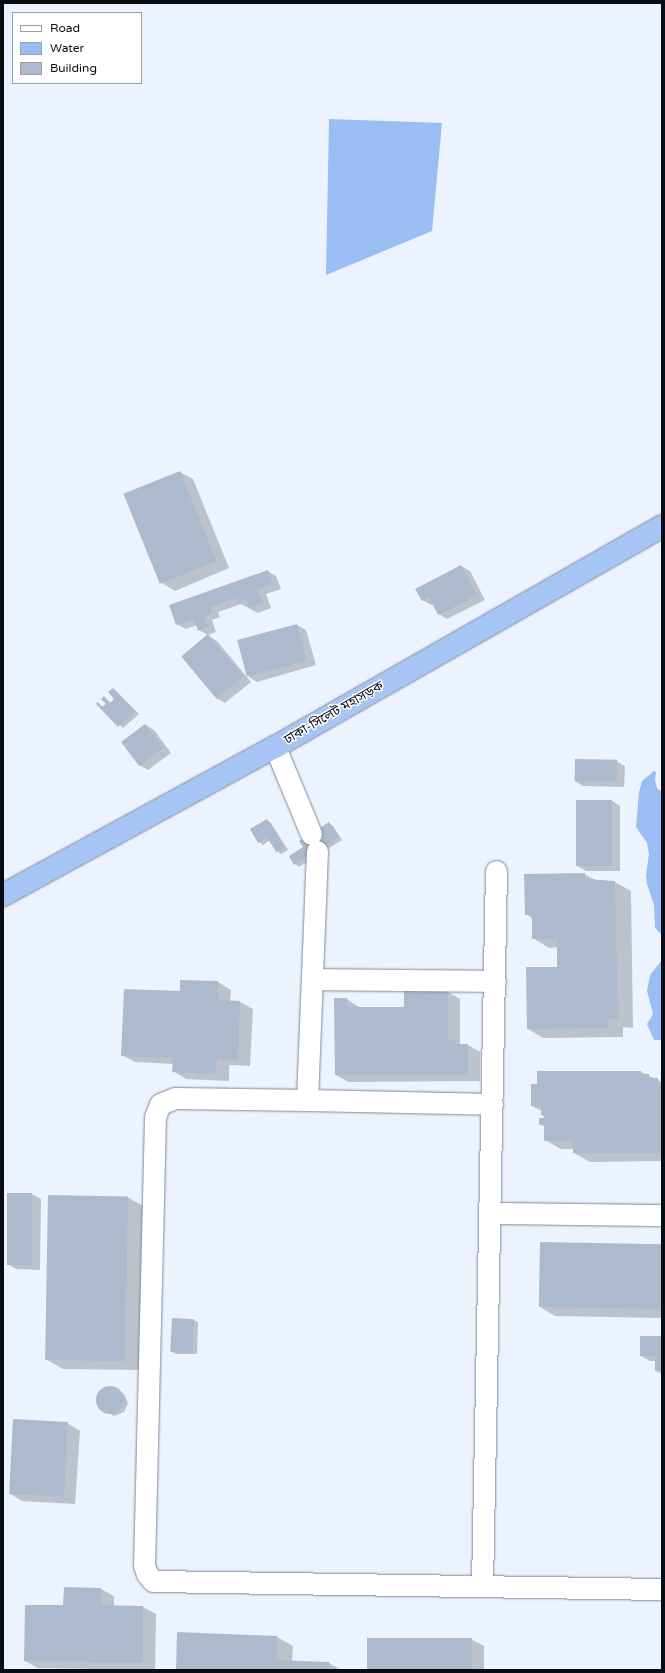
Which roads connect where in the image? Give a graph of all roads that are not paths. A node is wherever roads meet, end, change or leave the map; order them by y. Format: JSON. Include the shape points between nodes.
{"nodes":[{"id":1,"x":662,"y":526,"type":"edge"},
{"id":2,"x":275,"y":747,"type":"junction"},
{"id":3,"x":496,"y":871,"type":"dead end"},
{"id":4,"x":3,"y":895,"type":"edge"},
{"id":5,"x":313,"y":979,"type":"junction"},
{"id":6,"x":495,"y":981,"type":"junction"},
{"id":7,"x":307,"y":1100,"type":"junction"},
{"id":8,"x":492,"y":1104,"type":"junction"},
{"id":9,"x":490,"y":1213,"type":"junction"},
{"id":10,"x":662,"y":1215,"type":"edge"},
{"id":11,"x":482,"y":1586,"type":"junction"},
{"id":12,"x":662,"y":1589,"type":"edge"}],
"edges":[{"from":1,"to":2,"type":"highway","name":"ঢাকা-সিলেট মহাসড়ক"},
{"from":2,"to":4,"type":"highway","name":"ঢাকা-সিলেট মহাসড়ক"},
{"from":2,"to":5,"type":"street","via":[[314,842]]},
{"from":3,"to":6,"type":"street"},
{"from":5,"to":6,"type":"street"},
{"from":5,"to":7,"type":"street"},
{"from":6,"to":8,"type":"street"},
{"from":7,"to":8,"type":"street"},
{"from":7,"to":11,"type":"street","via":[[175,1098],[160,1104],[155,1116],[144,1566],[153,1581]]},
{"from":8,"to":9,"type":"street"},
{"from":9,"to":10,"type":"street"},
{"from":9,"to":11,"type":"street"},
{"from":11,"to":12,"type":"street"}]}
